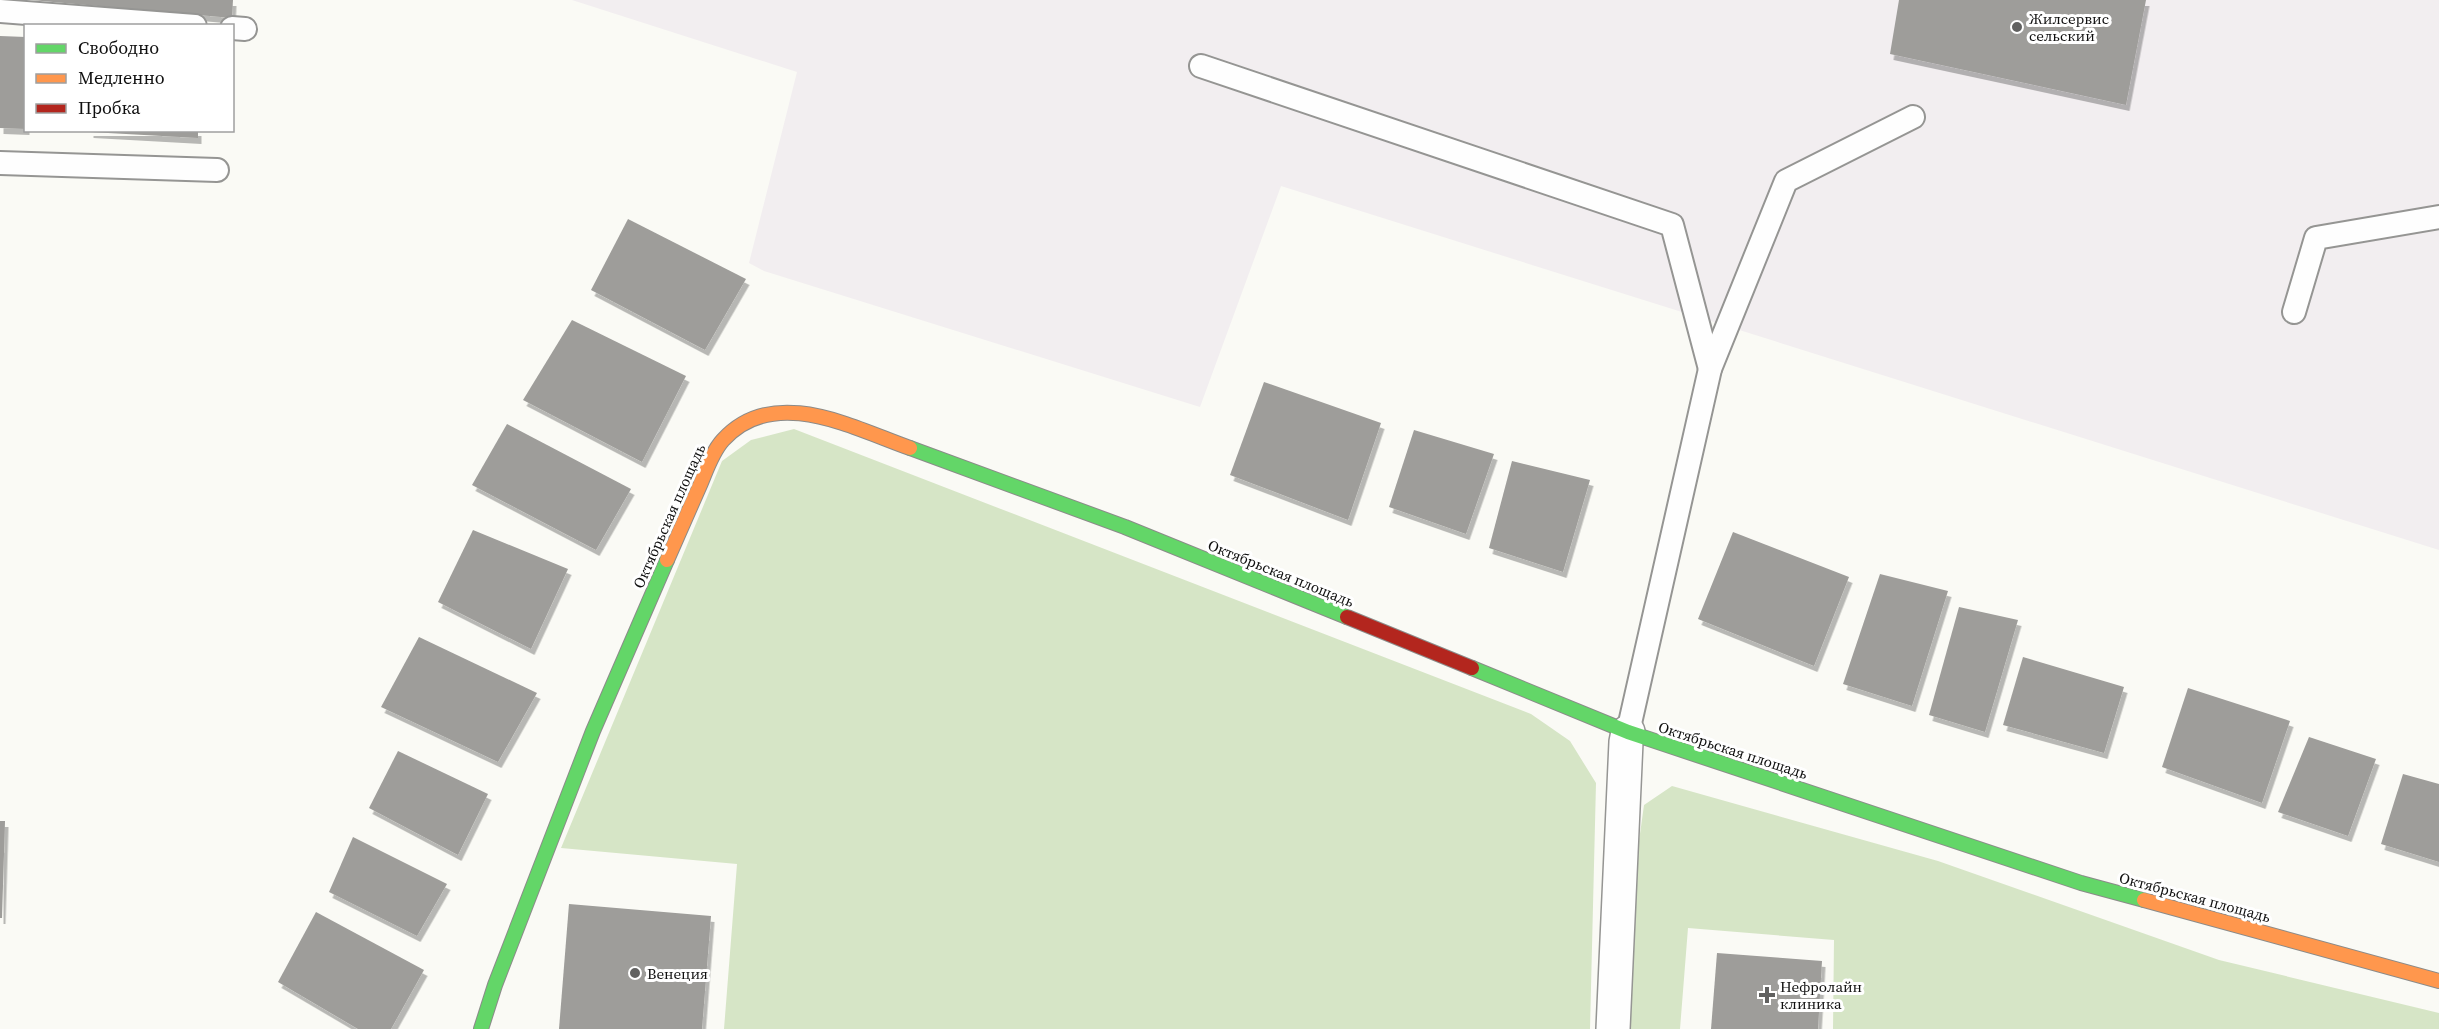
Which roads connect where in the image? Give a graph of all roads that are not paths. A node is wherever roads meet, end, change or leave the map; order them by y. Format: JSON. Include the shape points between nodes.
{"nodes":[{"id":1,"x":0,"y":11,"type":"edge"},
{"id":2,"x":169,"y":24,"type":"edge"},
{"id":3,"x":1201,"y":66,"type":"dead end"},
{"id":4,"x":1913,"y":117,"type":"dead end"},
{"id":5,"x":0,"y":163,"type":"edge"},
{"id":6,"x":218,"y":170,"type":"dead end"},
{"id":7,"x":2439,"y":218,"type":"edge"},
{"id":8,"x":2294,"y":312,"type":"dead end"},
{"id":9,"x":1710,"y":369,"type":"junction"},
{"id":10,"x":1628,"y":732,"type":"junction"},
{"id":11,"x":2439,"y":981,"type":"edge"},
{"id":12,"x":481,"y":1029,"type":"edge"},
{"id":13,"x":1613,"y":1029,"type":"edge"}],
"edges":[{"from":1,"to":2,"type":"lane"},
{"from":3,"to":9,"type":"lane","via":[[1672,225]]},
{"from":4,"to":9,"type":"lane","via":[[1786,181]]},
{"from":5,"to":6,"type":"lane"},
{"from":7,"to":8,"type":"lane","via":[[2316,238]]},
{"from":9,"to":10,"type":"lane"},
{"from":10,"to":11,"type":"street","name":"Октябрьская площадь","via":[[2081,883]]},
{"from":10,"to":12,"type":"street","name":"Октябрьская площадь","via":[[1125,527],[821,416],[782,411],[744,423],[722,441],[708,466],[593,731]]},
{"from":10,"to":13,"type":"street"}]}
